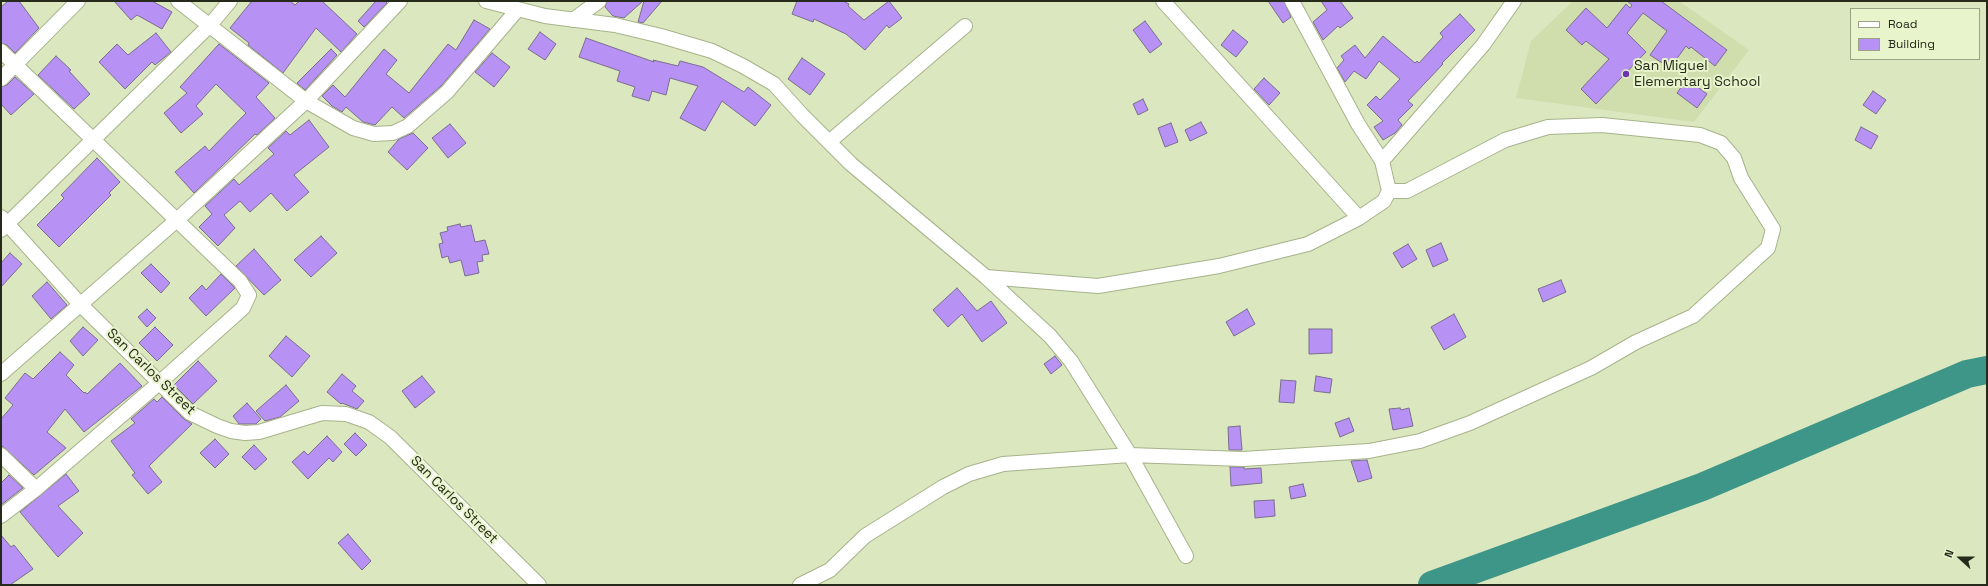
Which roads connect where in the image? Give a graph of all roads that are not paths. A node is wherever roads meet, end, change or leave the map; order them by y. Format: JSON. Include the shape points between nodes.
{"nodes":[{"id":1,"x":78,"y":1,"type":"edge"},
{"id":2,"x":178,"y":1,"type":"edge"},
{"id":3,"x":230,"y":1,"type":"edge"},
{"id":4,"x":400,"y":1,"type":"edge"},
{"id":5,"x":486,"y":1,"type":"edge"},
{"id":6,"x":599,"y":1,"type":"edge"},
{"id":7,"x":1163,"y":1,"type":"edge"},
{"id":8,"x":1292,"y":1,"type":"edge"},
{"id":9,"x":1514,"y":1,"type":"edge"},
{"id":10,"x":518,"y":9,"type":"junction"},
{"id":11,"x":573,"y":20,"type":"junction"},
{"id":12,"x":210,"y":26,"type":"junction"},
{"id":13,"x":965,"y":26,"type":"dead end"},
{"id":14,"x":1,"y":51,"type":"edge"},
{"id":15,"x":16,"y":65,"type":"junction"},
{"id":16,"x":1,"y":79,"type":"edge"},
{"id":17,"x":306,"y":101,"type":"junction"},
{"id":18,"x":95,"y":140,"type":"junction"},
{"id":19,"x":829,"y":142,"type":"junction"},
{"id":20,"x":1382,"y":161,"type":"junction"},
{"id":21,"x":1389,"y":190,"type":"junction"},
{"id":22,"x":1359,"y":218,"type":"junction"},
{"id":23,"x":178,"y":219,"type":"junction"},
{"id":24,"x":3,"y":224,"type":"edge"},
{"id":25,"x":986,"y":277,"type":"junction"},
{"id":26,"x":80,"y":304,"type":"junction"},
{"id":27,"x":1,"y":374,"type":"edge"},
{"id":28,"x":159,"y":383,"type":"junction"},
{"id":29,"x":1,"y":455,"type":"edge"},
{"id":30,"x":1130,"y":455,"type":"junction"},
{"id":31,"x":36,"y":488,"type":"junction"},
{"id":32,"x":1,"y":516,"type":"edge"},
{"id":33,"x":1186,"y":556,"type":"dead end"},
{"id":34,"x":539,"y":585,"type":"edge"},
{"id":35,"x":800,"y":585,"type":"edge"}],
"edges":[{"from":1,"to":15,"type":"street"},
{"from":2,"to":12,"type":"street"},
{"from":3,"to":12,"type":"street"},
{"from":4,"to":17,"type":"street"},
{"from":5,"to":10,"type":"street"},
{"from":6,"to":11,"type":"street"},
{"from":7,"to":22,"type":"street"},
{"from":8,"to":20,"type":"street","via":[[1358,124]]},
{"from":9,"to":20,"type":"street","via":[[1483,45]]},
{"from":10,"to":11,"type":"street"},
{"from":10,"to":17,"type":"street","via":[[447,92],[408,126],[393,133],[374,134],[353,128]]},
{"from":11,"to":19,"type":"street","via":[[615,25],[712,51],[774,84]]},
{"from":12,"to":17,"type":"street"},
{"from":12,"to":18,"type":"street"},
{"from":13,"to":19,"type":"street"},
{"from":14,"to":15,"type":"street"},
{"from":15,"to":16,"type":"street"},
{"from":15,"to":18,"type":"street"},
{"from":17,"to":23,"type":"street"},
{"from":18,"to":23,"type":"street"},
{"from":18,"to":24,"type":"street"},
{"from":19,"to":25,"type":"street","via":[[851,164]]},
{"from":20,"to":21,"type":"street"},
{"from":21,"to":22,"type":"street","via":[[1384,201]]},
{"from":21,"to":30,"type":"street","via":[[1407,191],[1505,140],[1548,127],[1602,125],[1700,134],[1721,143],[1734,158],[1741,178],[1773,229],[1768,248],[1693,316],[1636,342],[1591,368],[1470,423],[1420,441],[1369,451],[1243,459]]},
{"from":22,"to":25,"type":"street","via":[[1308,244],[1219,266],[1098,286]]},
{"from":23,"to":26,"type":"street"},
{"from":23,"to":28,"type":"street","via":[[240,281],[249,295],[243,308]]},
{"from":24,"to":26,"type":"street","name":"San Carlos Street"},
{"from":25,"to":30,"type":"street","via":[[1050,336],[1071,361]]},
{"from":26,"to":27,"type":"street"},
{"from":26,"to":28,"type":"street","name":"San Carlos Street"},
{"from":28,"to":31,"type":"street"},
{"from":28,"to":34,"type":"street","name":"San Carlos Street","via":[[190,413],[231,431],[259,432],[328,413],[346,414],[369,422],[390,437]]},
{"from":29,"to":31,"type":"street"},
{"from":30,"to":33,"type":"street"},
{"from":30,"to":35,"type":"street","via":[[1003,464],[969,474],[942,487],[865,536],[830,570]]},
{"from":31,"to":32,"type":"street"}]}
